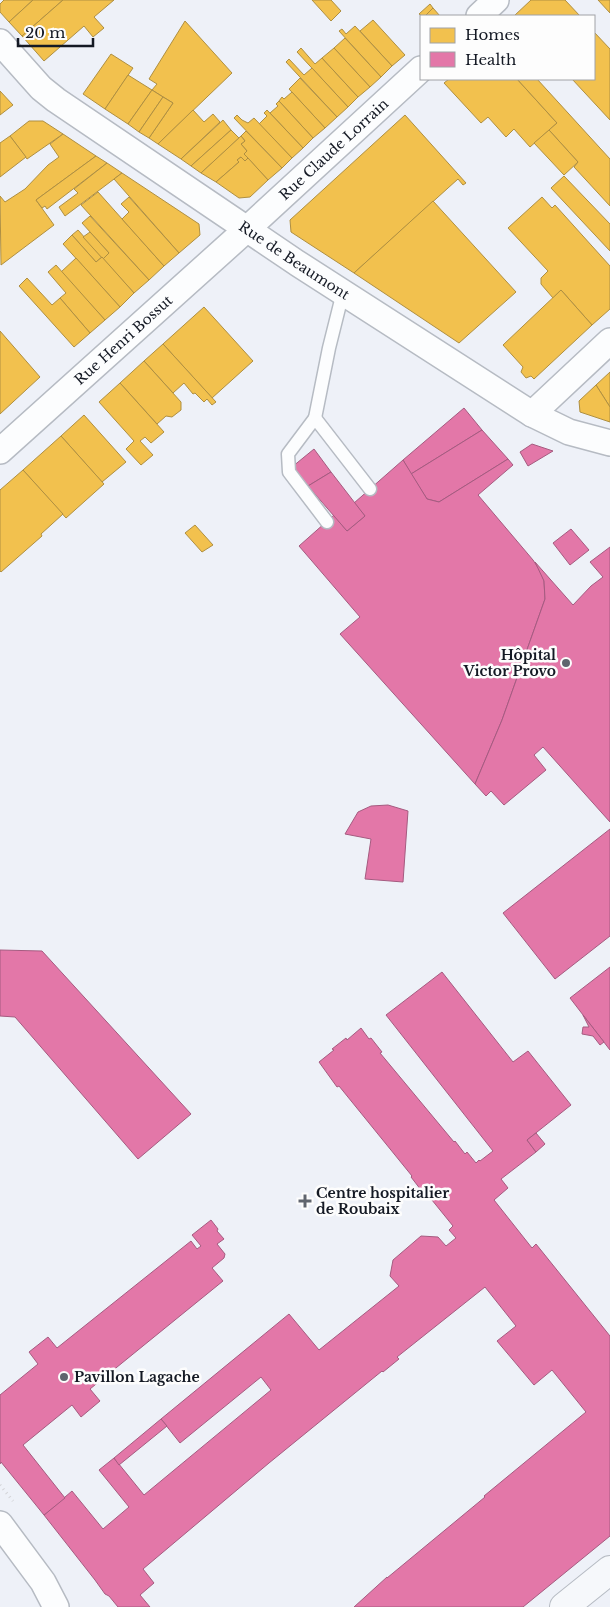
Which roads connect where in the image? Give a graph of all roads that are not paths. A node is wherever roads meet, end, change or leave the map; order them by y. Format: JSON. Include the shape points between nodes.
{"nodes":[{"id":1,"x":496,"y":0,"type":"edge"},
{"id":2,"x":480,"y":15,"type":"edge"},
{"id":3,"x":0,"y":42,"type":"edge"},
{"id":4,"x":420,"y":70,"type":"edge"},
{"id":5,"x":247,"y":229,"type":"junction"},
{"id":6,"x":343,"y":292,"type":"junction"},
{"id":7,"x":610,"y":341,"type":"edge"},
{"id":8,"x":532,"y":414,"type":"junction"},
{"id":9,"x":315,"y":418,"type":"junction"},
{"id":10,"x":610,"y":443,"type":"edge"},
{"id":11,"x":0,"y":451,"type":"edge"},
{"id":12,"x":370,"y":489,"type":"dead end"},
{"id":13,"x":327,"y":522,"type":"dead end"},
{"id":14,"x":0,"y":1524,"type":"edge"},
{"id":15,"x":610,"y":1570,"type":"edge"},
{"id":16,"x":610,"y":1595,"type":"edge"},
{"id":17,"x":56,"y":1607,"type":"edge"},
{"id":18,"x":564,"y":1607,"type":"edge"},
{"id":19,"x":595,"y":1607,"type":"edge"}],
"edges":[{"from":1,"to":2,"type":"street"},
{"from":3,"to":5,"type":"street","name":"Rue de Beaumont","via":[[56,100]]},
{"from":4,"to":5,"type":"street","name":"Rue Claude Lorrain"},
{"from":5,"to":6,"type":"street","name":"Rue de Beaumont"},
{"from":5,"to":11,"type":"street","name":"Rue Henri Bossut"},
{"from":6,"to":8,"type":"street","name":"Rue de Beaumont"},
{"from":6,"to":9,"type":"lane"},
{"from":7,"to":8,"type":"street"},
{"from":8,"to":10,"type":"street","name":"Rue de Beaumont","via":[[569,432]]},
{"from":9,"to":12,"type":"lane"},
{"from":9,"to":13,"type":"lane","via":[[288,454],[289,472]]},
{"from":14,"to":17,"type":"street","via":[[43,1582]]},
{"from":15,"to":18,"type":"street"},
{"from":16,"to":19,"type":"street"}]}
